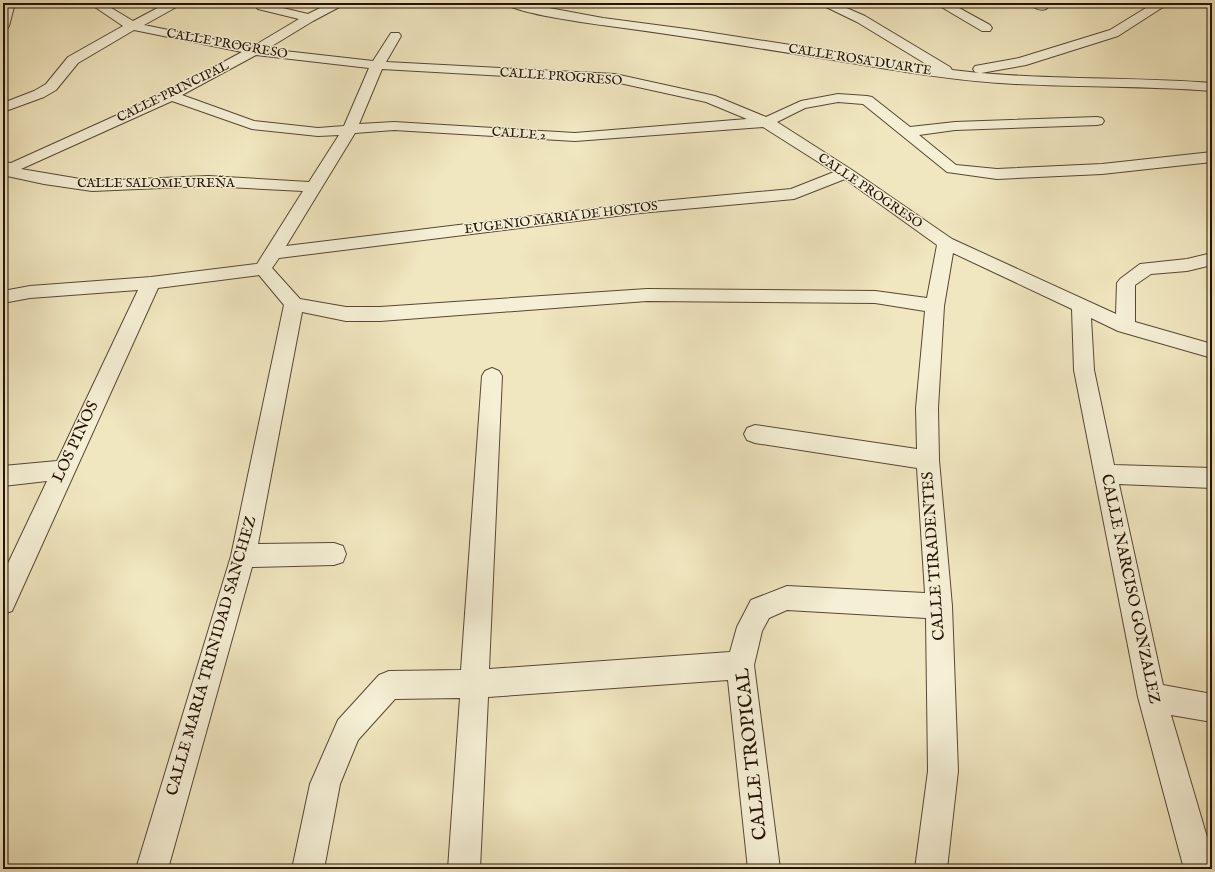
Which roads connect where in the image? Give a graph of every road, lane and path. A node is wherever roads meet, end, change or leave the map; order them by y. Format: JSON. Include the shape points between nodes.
{"nodes":[{"id":1,"x":9,"y":3,"type":"edge"},
{"id":2,"x":95,"y":3,"type":"edge"},
{"id":3,"x":176,"y":3,"type":"edge"},
{"id":4,"x":266,"y":3,"type":"edge"},
{"id":5,"x":339,"y":3,"type":"edge"},
{"id":6,"x":826,"y":3,"type":"edge"},
{"id":7,"x":942,"y":3,"type":"edge"},
{"id":8,"x":521,"y":4,"type":"edge"},
{"id":9,"x":1159,"y":4,"type":"edge"},
{"id":10,"x":309,"y":18,"type":"junction"},
{"id":11,"x":3,"y":26,"type":"edge"},
{"id":12,"x":132,"y":26,"type":"junction"},
{"id":13,"x":986,"y":28,"type":"dead end"},
{"id":14,"x":395,"y":36,"type":"dead end"},
{"id":15,"x":254,"y":51,"type":"junction"},
{"id":16,"x":377,"y":65,"type":"junction"},
{"id":17,"x":952,"y":74,"type":"junction"},
{"id":18,"x":1212,"y":87,"type":"edge"},
{"id":19,"x":171,"y":96,"type":"junction"},
{"id":20,"x":3,"y":108,"type":"edge"},
{"id":21,"x":1096,"y":121,"type":"dead end"},
{"id":22,"x":766,"y":122,"type":"junction"},
{"id":23,"x":350,"y":129,"type":"junction"},
{"id":24,"x":908,"y":132,"type":"junction"},
{"id":25,"x":1212,"y":157,"type":"edge"},
{"id":26,"x":4,"y":169,"type":"edge"},
{"id":27,"x":846,"y":173,"type":"junction"},
{"id":28,"x":315,"y":187,"type":"junction"},
{"id":29,"x":946,"y":243,"type":"junction"},
{"id":30,"x":1212,"y":259,"type":"edge"},
{"id":31,"x":267,"y":261,"type":"junction"},
{"id":32,"x":1187,"y":265,"type":"junction"},
{"id":33,"x":1212,"y":272,"type":"edge"},
{"id":34,"x":151,"y":283,"type":"junction"},
{"id":35,"x":3,"y":297,"type":"edge"},
{"id":36,"x":294,"y":304,"type":"junction"},
{"id":37,"x":935,"y":306,"type":"junction"},
{"id":38,"x":1081,"y":306,"type":"junction"},
{"id":39,"x":1125,"y":326,"type":"junction"},
{"id":40,"x":1212,"y":351,"type":"edge"},
{"id":41,"x":492,"y":376,"type":"dead end"},
{"id":42,"x":755,"y":434,"type":"dead end"},
{"id":43,"x":928,"y":460,"type":"junction"},
{"id":44,"x":63,"y":470,"type":"junction"},
{"id":45,"x":1105,"y":474,"type":"junction"},
{"id":46,"x":3,"y":476,"type":"edge"},
{"id":47,"x":1212,"y":478,"type":"edge"},
{"id":48,"x":334,"y":554,"type":"dead end"},
{"id":49,"x":243,"y":556,"type":"junction"},
{"id":50,"x":3,"y":602,"type":"edge"},
{"id":51,"x":939,"y":606,"type":"junction"},
{"id":52,"x":740,"y":665,"type":"junction"},
{"id":53,"x":474,"y":684,"type":"junction"},
{"id":54,"x":1152,"y":697,"type":"junction"},
{"id":55,"x":1212,"y":708,"type":"edge"},
{"id":56,"x":152,"y":869,"type":"edge"},
{"id":57,"x":308,"y":869,"type":"edge"},
{"id":58,"x":464,"y":869,"type":"edge"},
{"id":59,"x":764,"y":869,"type":"edge"},
{"id":60,"x":931,"y":869,"type":"edge"},
{"id":61,"x":1200,"y":869,"type":"edge"}],
"edges":[{"from":1,"to":11,"type":"street"},
{"from":2,"to":12,"type":"street","name":"CALLE PROGRESO"},
{"from":3,"to":12,"type":"street"},
{"from":4,"to":10,"type":"street","via":[[262,7]]},
{"from":5,"to":10,"type":"street","name":"CALLE PRINCIPAL"},
{"from":6,"to":17,"type":"street","via":[[861,19]]},
{"from":7,"to":13,"type":"street"},
{"from":8,"to":17,"type":"street","name":"CALLE ROSA DUARTE","via":[[603,22]]},
{"from":9,"to":17,"type":"street","via":[[1114,33],[1021,62]]},
{"from":10,"to":15,"type":"street","name":"CALLE PRINCIPAL"},
{"from":12,"to":15,"type":"street","name":"CALLE PROGRESO"},
{"from":12,"to":20,"type":"street","via":[[73,60],[51,87]]},
{"from":14,"to":16,"type":"street"},
{"from":15,"to":16,"type":"street","name":"CALLE PROGRESO"},
{"from":15,"to":19,"type":"street","name":"CALLE PRINCIPAL"},
{"from":16,"to":22,"type":"street","name":"CALLE PROGRESO","via":[[615,78],[710,99]]},
{"from":16,"to":23,"type":"street"},
{"from":17,"to":18,"type":"street","name":"CALLE ROSA DUARTE","via":[[1014,80],[1160,83]]},
{"from":19,"to":23,"type":"street","name":"CALLE 2","via":[[252,125],[318,132]]},
{"from":19,"to":26,"type":"street","name":"CALLE PRINCIPAL"},
{"from":21,"to":24,"type":"street","via":[[955,126]]},
{"from":22,"to":23,"type":"street","name":"CALLE 2","via":[[575,137],[394,126]]},
{"from":22,"to":24,"type":"street","name":"CALLE 2","via":[[800,105],[838,98],[867,100]]},
{"from":22,"to":27,"type":"street","name":"CALLE PROGRESO"},
{"from":23,"to":28,"type":"street"},
{"from":24,"to":25,"type":"street","via":[[952,169],[997,174],[1102,169]]},
{"from":26,"to":28,"type":"street","name":"CALLE SALOME UREÑA","via":[[44,179],[92,186],[208,181]]},
{"from":27,"to":29,"type":"street","name":"CALLE PROGRESO"},
{"from":27,"to":31,"type":"street","name":"EUGENIO MARIA DE HOSTOS","via":[[794,194],[640,208]]},
{"from":28,"to":31,"type":"street"},
{"from":29,"to":37,"type":"street","name":"CALLE TIRADENTES"},
{"from":29,"to":38,"type":"street","name":"CALLE PROGRESO"},
{"from":30,"to":32,"type":"street"},
{"from":31,"to":34,"type":"street","name":"EUGENIO MARIA DE HOSTOS"},
{"from":31,"to":36,"type":"street"},
{"from":32,"to":33,"type":"street"},
{"from":32,"to":39,"type":"street","via":[[1146,268],[1126,283]]},
{"from":34,"to":35,"type":"street","name":"EUGENIO MARIA DE HOSTOS","via":[[30,292]]},
{"from":34,"to":44,"type":"street","name":"LOS PINOS"},
{"from":36,"to":37,"type":"street","via":[[346,314],[380,314],[647,295],[875,297]]},
{"from":36,"to":49,"type":"street","name":"CALLE MARIA TRINIDAD SANCHEZ"},
{"from":37,"to":43,"type":"street","name":"CALLE TIRADENTES","via":[[927,408]]},
{"from":38,"to":39,"type":"street","name":"CALLE PROGRESO"},
{"from":38,"to":45,"type":"street","name":"CALLE NARCISO GONZALEZ","via":[[1084,370]]},
{"from":39,"to":40,"type":"street","name":"CALLE PROGRESO"},
{"from":41,"to":53,"type":"street"},
{"from":42,"to":43,"type":"street"},
{"from":43,"to":51,"type":"street","name":"CALLE TIRADENTES"},
{"from":44,"to":46,"type":"street"},
{"from":44,"to":50,"type":"street","name":"LOS PINOS"},
{"from":45,"to":47,"type":"street"},
{"from":45,"to":54,"type":"street","name":"CALLE NARCISO GONZALEZ"},
{"from":48,"to":49,"type":"street"},
{"from":49,"to":56,"type":"street","name":"CALLE MARIA TRINIDAD SANCHEZ"},
{"from":51,"to":52,"type":"street","name":"CALLE TROPICAL","via":[[786,598],[760,609],[750,627]]},
{"from":51,"to":60,"type":"street","name":"CALLE TIRADENTES","via":[[944,771]]},
{"from":52,"to":53,"type":"street"},
{"from":52,"to":59,"type":"street","name":"CALLE TROPICAL"},
{"from":53,"to":57,"type":"street","via":[[389,685],[348,730],[325,784]]},
{"from":53,"to":58,"type":"street"},
{"from":54,"to":55,"type":"street"},
{"from":54,"to":61,"type":"street","name":"CALLE NARCISO GONZALEZ"}]}
